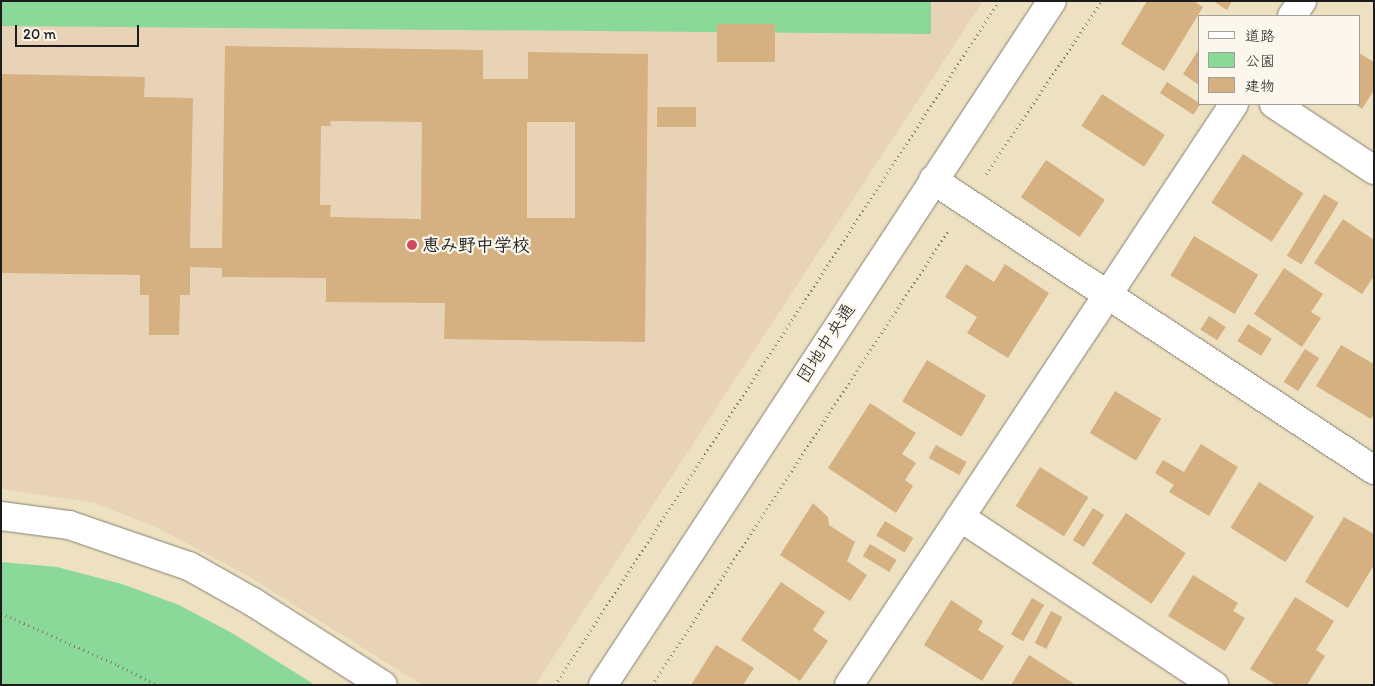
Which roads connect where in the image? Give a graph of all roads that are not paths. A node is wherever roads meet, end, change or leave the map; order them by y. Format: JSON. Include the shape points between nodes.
{"nodes":[{"id":1,"x":1052,"y":1,"type":"edge"},
{"id":2,"x":1302,"y":1,"type":"edge"},
{"id":3,"x":1293,"y":15,"type":"edge"},
{"id":4,"x":1233,"y":105,"type":"edge"},
{"id":5,"x":1276,"y":105,"type":"edge"},
{"id":6,"x":1374,"y":170,"type":"edge"},
{"id":7,"x":933,"y":180,"type":"junction"},
{"id":8,"x":1108,"y":294,"type":"junction"},
{"id":9,"x":1374,"y":470,"type":"edge"},
{"id":10,"x":1,"y":516,"type":"edge"},
{"id":11,"x":960,"y":517,"type":"junction"},
{"id":12,"x":383,"y":685,"type":"edge"},
{"id":13,"x":602,"y":685,"type":"edge"},
{"id":14,"x":849,"y":685,"type":"edge"},
{"id":15,"x":1214,"y":685,"type":"edge"}],
"edges":[{"from":1,"to":7,"type":"street","name":"団地中央通"},
{"from":2,"to":3,"type":"street"},
{"from":4,"to":8,"type":"street"},
{"from":5,"to":6,"type":"street"},
{"from":7,"to":8,"type":"street"},
{"from":7,"to":13,"type":"street","name":"団地中央通"},
{"from":8,"to":9,"type":"street"},
{"from":8,"to":11,"type":"street"},
{"from":10,"to":12,"type":"street","via":[[69,525],[189,566],[253,602]]},
{"from":11,"to":14,"type":"street"},
{"from":11,"to":15,"type":"street"}]}
